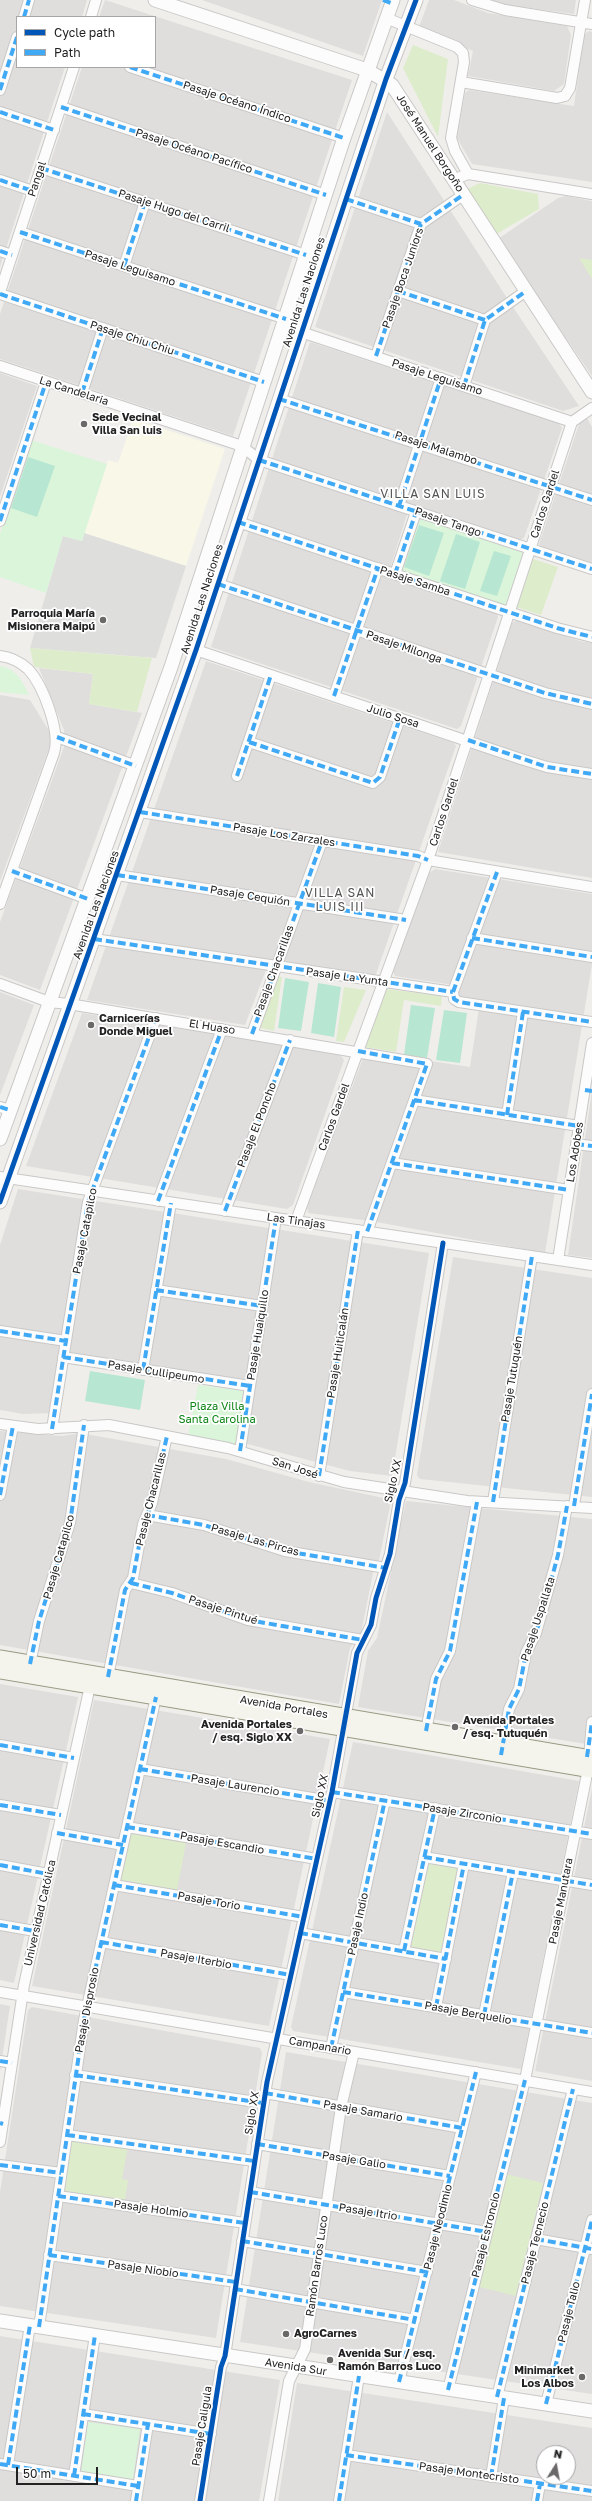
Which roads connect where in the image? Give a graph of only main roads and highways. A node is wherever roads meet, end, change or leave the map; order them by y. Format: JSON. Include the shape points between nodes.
{"nodes":[{"id":1,"x":0,"y":1658,"type":"edge"},
{"id":2,"x":0,"y":1671,"type":"edge"},
{"id":3,"x":345,"y":1723,"type":"junction"},
{"id":4,"x":502,"y":1749,"type":"junction"},
{"id":5,"x":590,"y":1763,"type":"edge"}],
"edges":[{"from":1,"to":3,"type":"main road","name":"Avenida Portales"},
{"from":2,"to":3,"type":"main road","name":"Avenida Portales","via":[[156,1697]]},
{"from":3,"to":4,"type":"main road","name":"Avenida Portales"},
{"from":3,"to":4,"type":"main road","name":"Avenida Portales","via":[[426,1731]]},
{"from":4,"to":5,"type":"main road","name":"Avenida Portales"}]}
